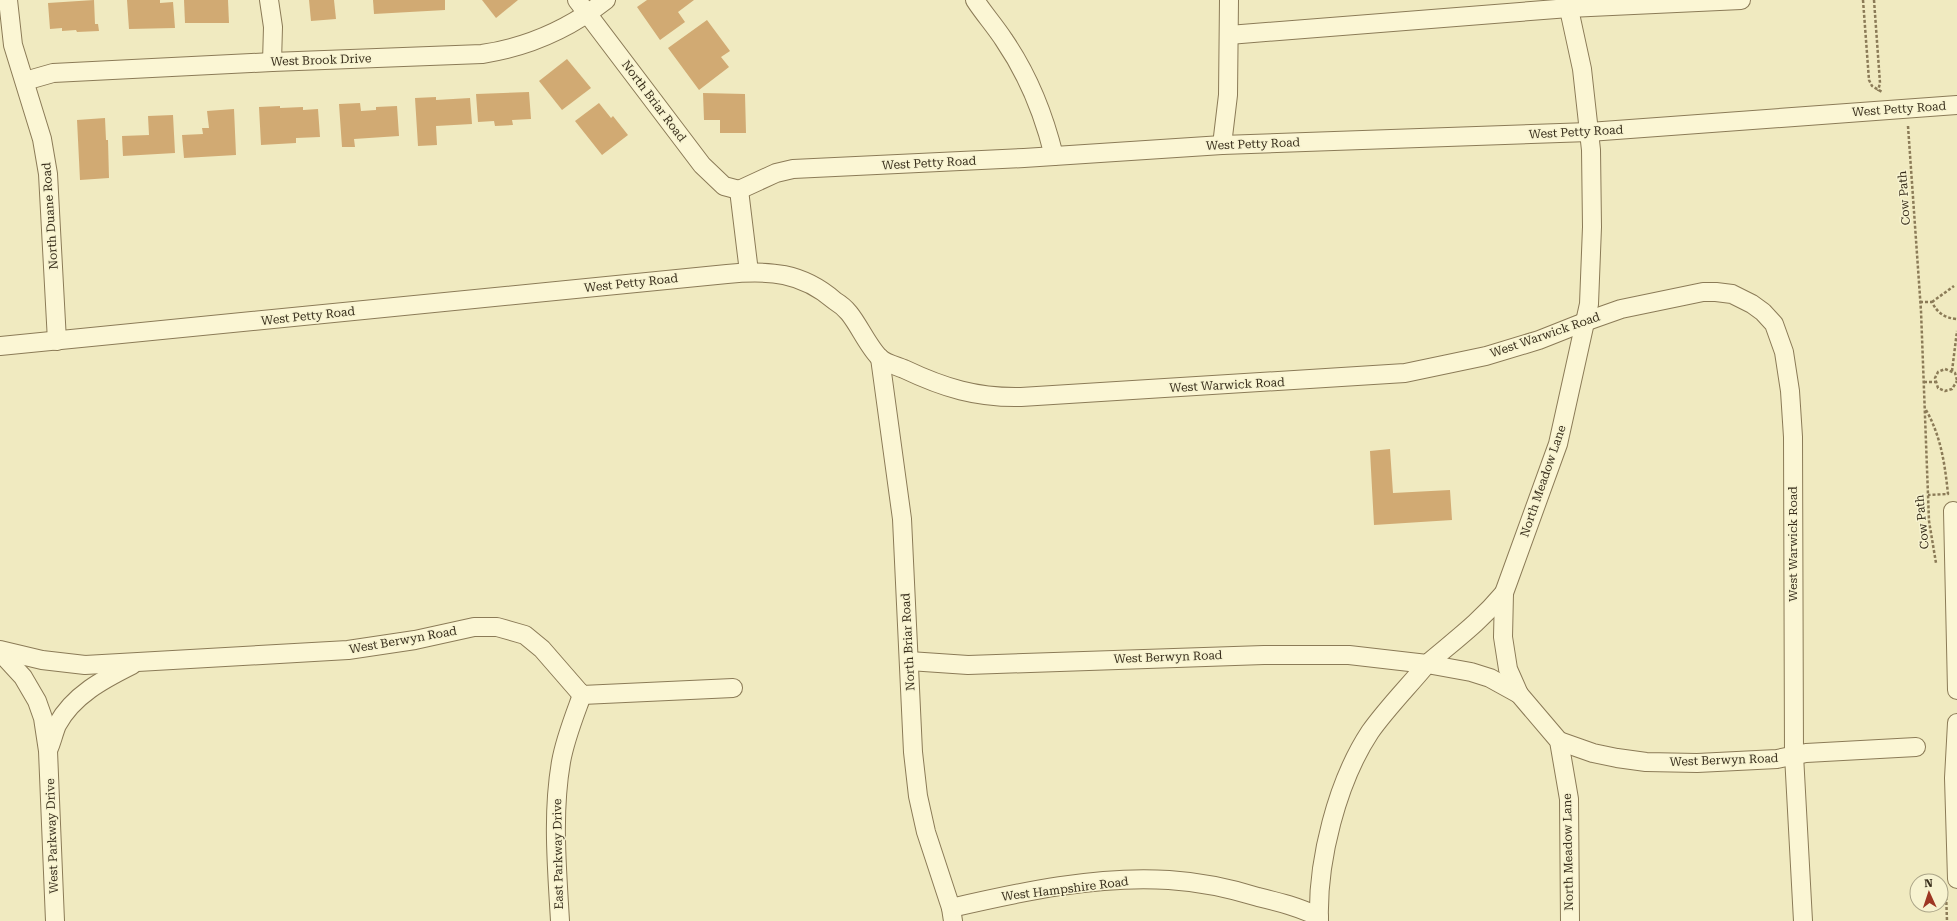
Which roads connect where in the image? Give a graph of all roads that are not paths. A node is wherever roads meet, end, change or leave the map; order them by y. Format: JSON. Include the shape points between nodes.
{"nodes":[{"id":1,"x":8,"y":0,"type":"edge"},
{"id":2,"x":269,"y":0,"type":"edge"},
{"id":3,"x":577,"y":0,"type":"edge"},
{"id":4,"x":606,"y":0,"type":"edge"},
{"id":5,"x":975,"y":0,"type":"edge"},
{"id":6,"x":1229,"y":0,"type":"edge"},
{"id":7,"x":1741,"y":0,"type":"edge"},
{"id":8,"x":1568,"y":4,"type":"edge"},
{"id":9,"x":588,"y":14,"type":"junction"},
{"id":10,"x":1229,"y":35,"type":"junction"},
{"id":11,"x":272,"y":62,"type":"junction"},
{"id":12,"x":25,"y":81,"type":"junction"},
{"id":13,"x":1957,"y":105,"type":"edge"},
{"id":14,"x":1589,"y":132,"type":"junction"},
{"id":15,"x":1222,"y":145,"type":"junction"},
{"id":16,"x":1054,"y":156,"type":"junction"},
{"id":17,"x":739,"y":190,"type":"junction"},
{"id":18,"x":750,"y":272,"type":"junction"},
{"id":19,"x":1587,"y":321,"type":"junction"},
{"id":20,"x":57,"y":341,"type":"junction"},
{"id":21,"x":0,"y":346,"type":"edge"},
{"id":22,"x":880,"y":358,"type":"junction"},
{"id":23,"x":1953,"y":511,"type":"dead end"},
{"id":24,"x":1504,"y":593,"type":"junction"},
{"id":25,"x":0,"y":651,"type":"edge"},
{"id":26,"x":909,"y":661,"type":"junction"},
{"id":27,"x":139,"y":662,"type":"junction"},
{"id":28,"x":1427,"y":664,"type":"junction"},
{"id":29,"x":733,"y":688,"type":"dead end"},
{"id":30,"x":1957,"y":690,"type":"edge"},
{"id":31,"x":1519,"y":694,"type":"junction"},
{"id":32,"x":582,"y":695,"type":"junction"},
{"id":33,"x":1957,"y":723,"type":"edge"},
{"id":34,"x":1559,"y":741,"type":"junction"},
{"id":35,"x":1916,"y":747,"type":"dead end"},
{"id":36,"x":48,"y":751,"type":"junction"},
{"id":37,"x":1794,"y":755,"type":"junction"},
{"id":38,"x":1951,"y":884,"type":"edge"},
{"id":39,"x":952,"y":914,"type":"edge"},
{"id":40,"x":1319,"y":919,"type":"edge"},
{"id":41,"x":56,"y":921,"type":"edge"},
{"id":42,"x":560,"y":921,"type":"edge"},
{"id":43,"x":1570,"y":921,"type":"edge"},
{"id":44,"x":1803,"y":921,"type":"edge"}],
"edges":[{"from":1,"to":12,"type":"street","name":"North Duane Road","via":[[13,45]]},
{"from":2,"to":11,"type":"street","via":[[273,27]]},
{"from":3,"to":9,"type":"street","name":"North Briar Road"},
{"from":4,"to":9,"type":"street","name":"West Brook Drive"},
{"from":5,"to":16,"type":"street","via":[[1023,70],[1040,107]]},
{"from":6,"to":10,"type":"street"},
{"from":7,"to":8,"type":"street"},
{"from":8,"to":10,"type":"street"},
{"from":8,"to":14,"type":"street","name":"North Meadow Lane","via":[[1582,69]]},
{"from":9,"to":11,"type":"street","name":"West Brook Drive","via":[[546,37],[506,50],[482,54]]},
{"from":9,"to":17,"type":"street","name":"North Briar Road","via":[[712,177],[724,186]]},
{"from":10,"to":15,"type":"street","via":[[1228,95]]},
{"from":11,"to":12,"type":"street","name":"West Brook Drive","via":[[53,73]]},
{"from":12,"to":20,"type":"street","name":"North Duane Road","via":[[42,139],[48,174]]},
{"from":13,"to":14,"type":"street","name":"West Petty Road"},
{"from":14,"to":15,"type":"street","name":"West Petty Road"},
{"from":14,"to":19,"type":"street","name":"North Meadow Lane","via":[[1592,227]]},
{"from":15,"to":16,"type":"street","name":"West Petty Road"},
{"from":16,"to":17,"type":"street","name":"West Petty Road","via":[[793,169],[776,173]]},
{"from":17,"to":18,"type":"street"},
{"from":18,"to":20,"type":"street","name":"West Petty Road"},
{"from":18,"to":22,"type":"street","via":[[794,276],[824,290],[848,312]]},
{"from":19,"to":22,"type":"street","name":"West Warwick Road","via":[[1545,338],[1486,356],[1405,373],[1021,397],[984,396],[965,392],[932,382]]},
{"from":19,"to":24,"type":"street","name":"North Meadow Lane","via":[[1558,444]]},
{"from":19,"to":37,"type":"street","name":"West Warwick Road","via":[[1648,303],[1703,292],[1716,292],[1732,294],[1752,304],[1764,312],[1774,324],[1784,352],[1793,437]]},
{"from":20,"to":21,"type":"street","name":"West Petty Road"},
{"from":22,"to":26,"type":"street","name":"North Briar Road","via":[[902,519]]},
{"from":23,"to":30,"type":"street"},
{"from":24,"to":28,"type":"street","via":[[1487,614]]},
{"from":24,"to":31,"type":"street","name":"North Meadow Lane","via":[[1504,653]]},
{"from":25,"to":27,"type":"street","name":"West Berwyn Road","via":[[85,665]]},
{"from":25,"to":36,"type":"street","name":"West Parkway Drive","via":[[23,677],[37,701],[43,718]]},
{"from":26,"to":28,"type":"street","name":"West Berwyn Road","via":[[968,665],[1264,654],[1349,655]]},
{"from":26,"to":39,"type":"street","name":"North Briar Road","via":[[913,752],[918,796],[926,832]]},
{"from":27,"to":32,"type":"street","name":"West Berwyn Road","via":[[348,650],[415,640],[474,627],[497,627],[525,635],[542,649]]},
{"from":27,"to":36,"type":"street","name":"West Parkway Drive","via":[[98,683],[75,702],[58,725]]},
{"from":28,"to":31,"type":"street","name":"West Berwyn Road","via":[[1451,667],[1490,678]]},
{"from":28,"to":40,"type":"street","via":[[1369,734],[1339,794],[1322,870]]},
{"from":29,"to":32,"type":"street"},
{"from":31,"to":34,"type":"street","name":"North Meadow Lane"},
{"from":32,"to":42,"type":"street","name":"East Parkway Drive","via":[[566,740],[557,794],[556,860]]},
{"from":33,"to":38,"type":"street"},
{"from":34,"to":37,"type":"street","name":"West Berwyn Road","via":[[1593,753],[1646,762],[1697,763],[1777,759]]},
{"from":34,"to":43,"type":"street","name":"North Meadow Lane","via":[[1569,799]]},
{"from":35,"to":37,"type":"street","name":"West Berwyn Road"},
{"from":36,"to":41,"type":"street","name":"West Parkway Drive"},
{"from":37,"to":44,"type":"street","name":"West Warwick Road"},
{"from":39,"to":40,"type":"street","name":"West Hampshire Road","via":[[1019,893],[1114,881],[1169,880],[1225,887],[1301,908]]}]}
